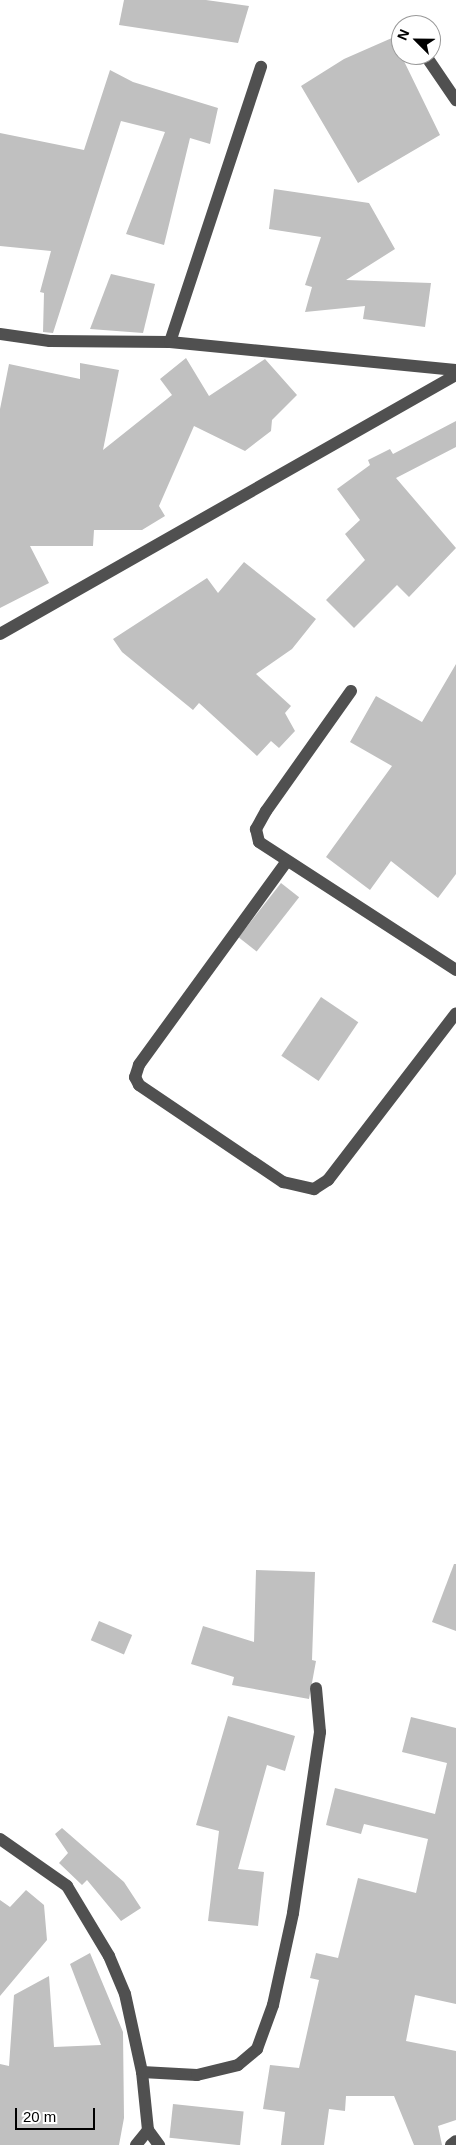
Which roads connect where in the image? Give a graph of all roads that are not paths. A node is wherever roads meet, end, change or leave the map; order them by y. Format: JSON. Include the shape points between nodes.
{"nodes":[{"id":1,"x":432,"y":65,"type":"edge"},
{"id":2,"x":261,"y":67,"type":"dead end"},
{"id":3,"x":456,"y":100,"type":"edge"},
{"id":4,"x":0,"y":334,"type":"edge"},
{"id":5,"x":170,"y":342,"type":"junction"},
{"id":6,"x":456,"y":370,"type":"edge"},
{"id":7,"x":456,"y":375,"type":"edge"},
{"id":8,"x":0,"y":634,"type":"edge"},
{"id":9,"x":350,"y":691,"type":"dead end"},
{"id":10,"x":287,"y":862,"type":"junction"},
{"id":11,"x":456,"y":970,"type":"edge"},
{"id":12,"x":456,"y":1013,"type":"edge"},
{"id":13,"x":316,"y":1688,"type":"dead end"},
{"id":14,"x":0,"y":1839,"type":"edge"},
{"id":15,"x":142,"y":2072,"type":"junction"},
{"id":16,"x":148,"y":2130,"type":"junction"},
{"id":17,"x":456,"y":2142,"type":"edge"},
{"id":18,"x":136,"y":2145,"type":"edge"},
{"id":19,"x":159,"y":2145,"type":"edge"},
{"id":20,"x":451,"y":2145,"type":"edge"}],
"edges":[{"from":1,"to":3,"type":"street"},
{"from":2,"to":5,"type":"street"},
{"from":4,"to":5,"type":"street","via":[[50,341]]},
{"from":5,"to":6,"type":"street"},
{"from":7,"to":8,"type":"street"},
{"from":9,"to":10,"type":"street","via":[[256,828],[258,842]]},
{"from":10,"to":11,"type":"street"},
{"from":10,"to":12,"type":"street","via":[[139,1065],[135,1077],[139,1085],[283,1182],[314,1189],[328,1180]]},
{"from":13,"to":15,"type":"street","via":[[320,1732],[293,1913],[273,2005],[257,2049],[238,2065],[197,2076]]},
{"from":14,"to":15,"type":"street","via":[[67,1886],[86,1917],[126,1994]]},
{"from":15,"to":16,"type":"street"},
{"from":16,"to":18,"type":"street"},
{"from":16,"to":19,"type":"street"},
{"from":17,"to":20,"type":"street"}]}
